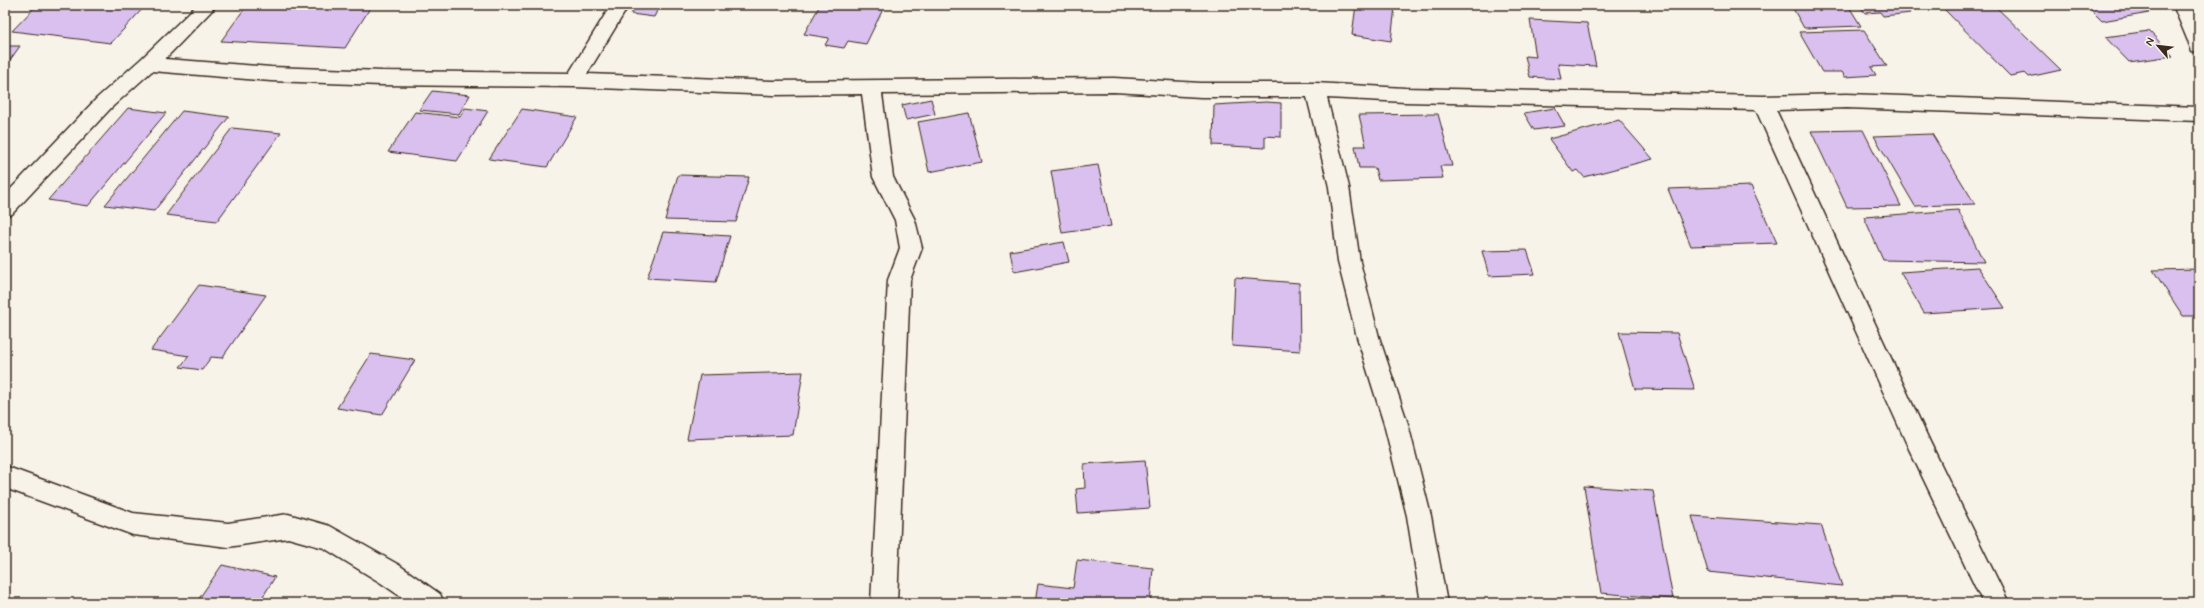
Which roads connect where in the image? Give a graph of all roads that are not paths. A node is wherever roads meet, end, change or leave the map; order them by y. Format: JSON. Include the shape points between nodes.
{"nodes":[{"id":1,"x":208,"y":5,"type":"edge"},
{"id":2,"x":620,"y":5,"type":"edge"},
{"id":3,"x":2182,"y":5,"type":"edge"},
{"id":4,"x":2199,"y":46,"type":"edge"},
{"id":5,"x":148,"y":64,"type":"junction"},
{"id":6,"x":574,"y":80,"type":"junction"},
{"id":7,"x":871,"y":86,"type":"junction"},
{"id":8,"x":1315,"y":90,"type":"junction"},
{"id":9,"x":1763,"y":103,"type":"junction"},
{"id":10,"x":2199,"y":114,"type":"edge"},
{"id":11,"x":5,"y":208,"type":"edge"},
{"id":12,"x":5,"y":477,"type":"edge"},
{"id":13,"x":431,"y":603,"type":"edge"},
{"id":14,"x":884,"y":603,"type":"edge"},
{"id":15,"x":1434,"y":603,"type":"edge"},
{"id":16,"x":1996,"y":603,"type":"edge"}],
"edges":[{"from":1,"to":5,"type":"street"},
{"from":2,"to":6,"type":"street"},
{"from":3,"to":4,"type":"street"},
{"from":5,"to":6,"type":"street","via":[[271,74]]},
{"from":5,"to":11,"type":"street","via":[[104,103]]},
{"from":6,"to":7,"type":"street","via":[[773,88]]},
{"from":7,"to":8,"type":"street","via":[[1114,85],[1201,90]]},
{"from":7,"to":14,"type":"street","via":[[883,177],[905,220],[911,248],[899,280]]},
{"from":8,"to":9,"type":"street","via":[[1405,95]]},
{"from":8,"to":15,"type":"street","via":[[1339,187],[1348,262],[1412,485]]},
{"from":9,"to":10,"type":"street","via":[[1847,101]]},
{"from":9,"to":16,"type":"street","via":[[1921,449]]},
{"from":12,"to":13,"type":"street","via":[[133,524],[228,535],[288,526],[330,538],[390,574]]}]}
